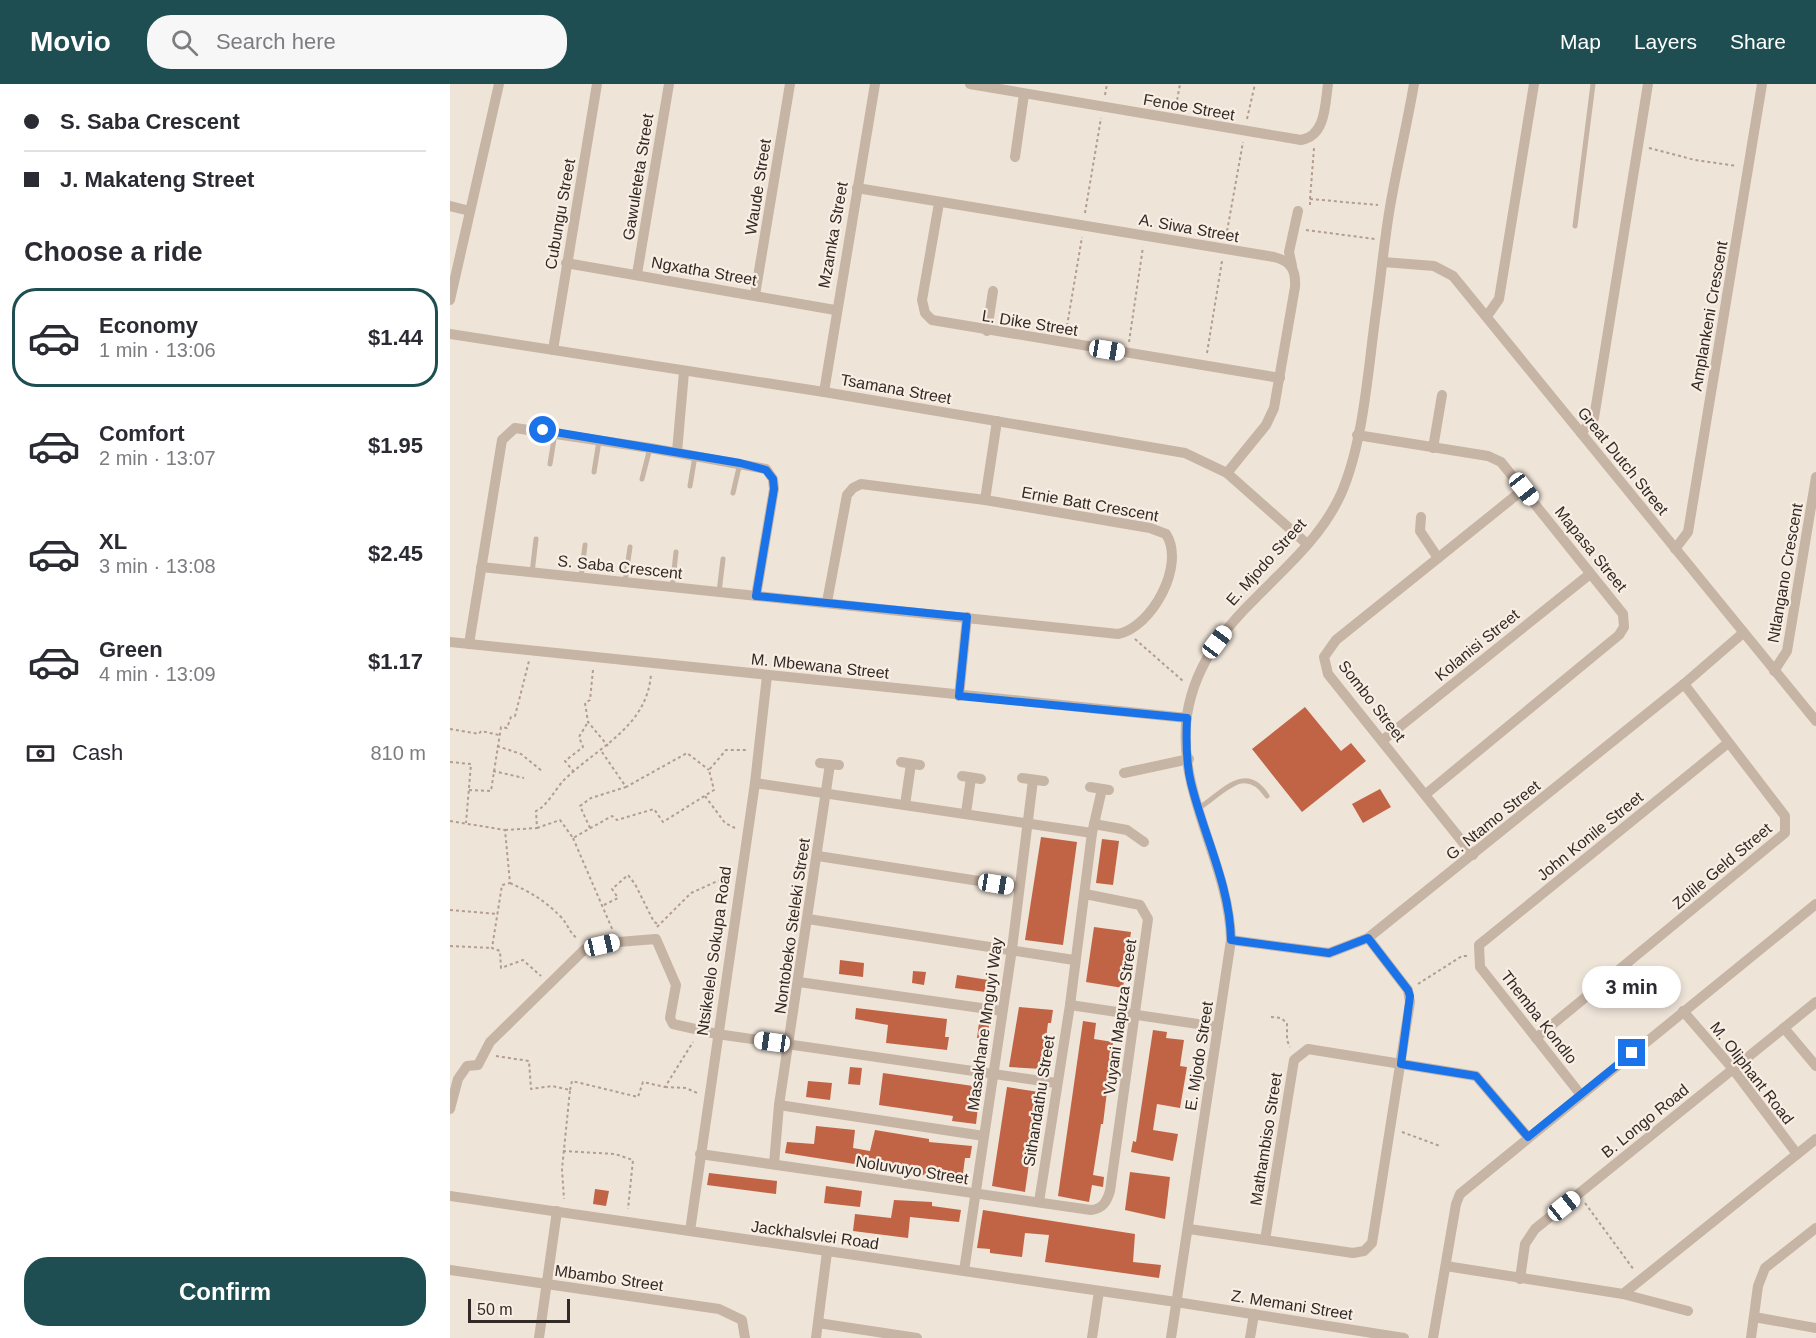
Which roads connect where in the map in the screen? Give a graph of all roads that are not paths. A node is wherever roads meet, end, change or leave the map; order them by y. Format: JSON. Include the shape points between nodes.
{"nodes":[{"id":1,"x":500,"y":84,"type":"edge"},
{"id":2,"x":597,"y":84,"type":"edge"},
{"id":3,"x":669,"y":84,"type":"edge"},
{"id":4,"x":790,"y":84,"type":"edge"},
{"id":5,"x":875,"y":84,"type":"edge"},
{"id":6,"x":970,"y":84,"type":"edge"},
{"id":7,"x":1328,"y":84,"type":"edge"},
{"id":8,"x":1414,"y":84,"type":"edge"},
{"id":9,"x":1534,"y":84,"type":"edge"},
{"id":10,"x":1593,"y":84,"type":"edge"},
{"id":11,"x":1648,"y":84,"type":"edge"},
{"id":12,"x":1762,"y":84,"type":"edge"},
{"id":13,"x":1024,"y":94,"type":"junction"},
{"id":14,"x":1015,"y":157,"type":"dead end"},
{"id":15,"x":857,"y":188,"type":"junction"},
{"id":16,"x":939,"y":203,"type":"junction"},
{"id":17,"x":450,"y":206,"type":"edge"},
{"id":18,"x":470,"y":211,"type":"junction"},
{"id":19,"x":1298,"y":211,"type":"road end"},
{"id":20,"x":1575,"y":226,"type":"dead end"},
{"id":21,"x":1383,"y":262,"type":"junction"},
{"id":22,"x":566,"y":263,"type":"junction"},
{"id":23,"x":1292,"y":266,"type":"junction"},
{"id":24,"x":637,"y":274,"type":"junction"},
{"id":25,"x":993,"y":291,"type":"dead end"},
{"id":26,"x":755,"y":294,"type":"junction"},
{"id":27,"x":450,"y":300,"type":"edge"},
{"id":28,"x":835,"y":310,"type":"junction"},
{"id":29,"x":1486,"y":315,"type":"junction"},
{"id":30,"x":987,"y":331,"type":"junction"},
{"id":31,"x":450,"y":334,"type":"edge"},
{"id":32,"x":554,"y":350,"type":"junction"},
{"id":33,"x":684,"y":372,"type":"junction"},
{"id":34,"x":1280,"y":378,"type":"junction"},
{"id":35,"x":824,"y":392,"type":"junction"},
{"id":36,"x":1442,"y":395,"type":"dead end"},
{"id":37,"x":997,"y":421,"type":"junction"},
{"id":38,"x":555,"y":432,"type":"junction"},
{"id":39,"x":1581,"y":433,"type":"junction"},
{"id":40,"x":1357,"y":435,"type":"junction"},
{"id":41,"x":600,"y":440,"type":"junction"},
{"id":42,"x":650,"y":447,"type":"junction"},
{"id":43,"x":1433,"y":448,"type":"junction"},
{"id":44,"x":677,"y":452,"type":"junction"},
{"id":45,"x":694,"y":456,"type":"junction"},
{"id":46,"x":740,"y":463,"type":"junction"},
{"id":47,"x":550,"y":464,"type":"dead end"},
{"id":48,"x":594,"y":472,"type":"dead end"},
{"id":49,"x":1227,"y":473,"type":"junction"},
{"id":50,"x":1816,"y":477,"type":"edge"},
{"id":51,"x":642,"y":479,"type":"dead end"},
{"id":52,"x":690,"y":486,"type":"dead end"},
{"id":53,"x":1524,"y":489,"type":"junction"},
{"id":54,"x":733,"y":493,"type":"dead end"},
{"id":55,"x":1814,"y":496,"type":"edge"},
{"id":56,"x":985,"y":500,"type":"junction"},
{"id":57,"x":1421,"y":517,"type":"dead end"},
{"id":58,"x":536,"y":539,"type":"dead end"},
{"id":59,"x":1306,"y":543,"type":"junction"},
{"id":60,"x":585,"y":545,"type":"dead end"},
{"id":61,"x":630,"y":548,"type":"dead end"},
{"id":62,"x":1675,"y":549,"type":"junction"},
{"id":63,"x":676,"y":552,"type":"dead end"},
{"id":64,"x":1438,"y":558,"type":"junction"},
{"id":65,"x":723,"y":559,"type":"dead end"},
{"id":66,"x":481,"y":567,"type":"junction"},
{"id":67,"x":532,"y":573,"type":"junction"},
{"id":68,"x":1590,"y":574,"type":"junction"},
{"id":69,"x":581,"y":577,"type":"junction"},
{"id":70,"x":625,"y":582,"type":"junction"},
{"id":71,"x":672,"y":588,"type":"junction"},
{"id":72,"x":719,"y":592,"type":"junction"},
{"id":73,"x":756,"y":596,"type":"junction"},
{"id":74,"x":827,"y":602,"type":"junction"},
{"id":75,"x":967,"y":617,"type":"junction"},
{"id":76,"x":1743,"y":633,"type":"junction"},
{"id":77,"x":450,"y":642,"type":"edge"},
{"id":78,"x":470,"y":644,"type":"junction"},
{"id":79,"x":1774,"y":670,"type":"junction"},
{"id":80,"x":767,"y":676,"type":"junction"},
{"id":81,"x":1684,"y":684,"type":"junction"},
{"id":82,"x":959,"y":696,"type":"junction"},
{"id":83,"x":1187,"y":718,"type":"junction"},
{"id":84,"x":1816,"y":721,"type":"edge"},
{"id":85,"x":1383,"y":740,"type":"junction"},
{"id":86,"x":1728,"y":743,"type":"junction"},
{"id":87,"x":1189,"y":759,"type":"junction"},
{"id":88,"x":830,"y":764,"type":"dead end"},
{"id":89,"x":910,"y":764,"type":"dead end"},
{"id":90,"x":1124,"y":773,"type":"dead end"},
{"id":91,"x":971,"y":777,"type":"dead end"},
{"id":92,"x":1033,"y":780,"type":"dead end"},
{"id":93,"x":754,"y":783,"type":"junction"},
{"id":94,"x":1100,"y":789,"type":"dead end"},
{"id":95,"x":825,"y":794,"type":"junction"},
{"id":96,"x":1426,"y":794,"type":"junction"},
{"id":97,"x":1268,"y":796,"type":"dead end"},
{"id":98,"x":905,"y":805,"type":"junction"},
{"id":99,"x":1199,"y":808,"type":"junction"},
{"id":100,"x":966,"y":813,"type":"junction"},
{"id":101,"x":1027,"y":824,"type":"junction"},
{"id":102,"x":1093,"y":828,"type":"junction"},
{"id":103,"x":1144,"y":842,"type":"dead end"},
{"id":104,"x":1473,"y":855,"type":"junction"},
{"id":105,"x":818,"y":856,"type":"junction"},
{"id":106,"x":1018,"y":887,"type":"junction"},
{"id":107,"x":1085,"y":894,"type":"junction"},
{"id":108,"x":1816,"y":904,"type":"edge"},
{"id":109,"x":808,"y":919,"type":"junction"},
{"id":110,"x":1368,"y":938,"type":"junction"},
{"id":111,"x":1231,"y":940,"type":"junction"},
{"id":112,"x":1012,"y":949,"type":"junction"},
{"id":113,"x":1478,"y":956,"type":"joint"},
{"id":114,"x":1074,"y":960,"type":"junction"},
{"id":115,"x":799,"y":982,"type":"junction"},
{"id":116,"x":1816,"y":1002,"type":"edge"},
{"id":117,"x":1070,"y":1005,"type":"junction"},
{"id":118,"x":1002,"y":1011,"type":"junction"},
{"id":119,"x":1683,"y":1011,"type":"junction"},
{"id":120,"x":1137,"y":1016,"type":"junction"},
{"id":121,"x":1218,"y":1027,"type":"junction"},
{"id":122,"x":1784,"y":1028,"type":"junction"},
{"id":123,"x":717,"y":1034,"type":"junction"},
{"id":124,"x":1536,"y":1038,"type":"junction"},
{"id":125,"x":790,"y":1045,"type":"junction"},
{"id":126,"x":1401,"y":1064,"type":"junction"},
{"id":127,"x":1816,"y":1066,"type":"edge"},
{"id":128,"x":1733,"y":1069,"type":"junction"},
{"id":129,"x":993,"y":1072,"type":"junction"},
{"id":130,"x":1056,"y":1083,"type":"junction"},
{"id":131,"x":1581,"y":1095,"type":"junction"},
{"id":132,"x":779,"y":1105,"type":"junction"},
{"id":133,"x":450,"y":1109,"type":"edge"},
{"id":134,"x":984,"y":1136,"type":"junction"},
{"id":135,"x":1528,"y":1137,"type":"junction"},
{"id":136,"x":1816,"y":1139,"type":"edge"},
{"id":137,"x":700,"y":1154,"type":"junction"},
{"id":138,"x":1797,"y":1154,"type":"junction"},
{"id":139,"x":774,"y":1164,"type":"junction"},
{"id":140,"x":1110,"y":1191,"type":"joint"},
{"id":141,"x":976,"y":1195,"type":"junction"},
{"id":142,"x":450,"y":1196,"type":"edge"},
{"id":143,"x":1039,"y":1202,"type":"junction"},
{"id":144,"x":557,"y":1211,"type":"junction"},
{"id":145,"x":1189,"y":1228,"type":"junction"},
{"id":146,"x":1816,"y":1228,"type":"edge"},
{"id":147,"x":690,"y":1231,"type":"junction"},
{"id":148,"x":1265,"y":1240,"type":"junction"},
{"id":149,"x":827,"y":1252,"type":"junction"},
{"id":150,"x":1446,"y":1266,"type":"junction"},
{"id":151,"x":450,"y":1270,"type":"edge"},
{"id":152,"x":964,"y":1271,"type":"junction"},
{"id":153,"x":1520,"y":1279,"type":"junction"},
{"id":154,"x":547,"y":1285,"type":"junction"},
{"id":155,"x":1099,"y":1292,"type":"junction"},
{"id":156,"x":1623,"y":1294,"type":"junction"},
{"id":157,"x":1176,"y":1302,"type":"junction"},
{"id":158,"x":1688,"y":1311,"type":"dead end"},
{"id":159,"x":1254,"y":1314,"type":"junction"},
{"id":160,"x":1754,"y":1317,"type":"junction"},
{"id":161,"x":818,"y":1323,"type":"junction"},
{"id":162,"x":1816,"y":1328,"type":"edge"},
{"id":163,"x":539,"y":1338,"type":"edge"},
{"id":164,"x":745,"y":1338,"type":"edge"},
{"id":165,"x":816,"y":1338,"type":"edge"},
{"id":166,"x":916,"y":1338,"type":"edge"},
{"id":167,"x":1092,"y":1338,"type":"edge"},
{"id":168,"x":1171,"y":1338,"type":"edge"},
{"id":169,"x":1250,"y":1338,"type":"edge"},
{"id":170,"x":1404,"y":1338,"type":"edge"},
{"id":171,"x":1433,"y":1338,"type":"edge"},
{"id":172,"x":1751,"y":1338,"type":"edge"}],
"edges":[{"from":1,"to":18,"type":"street"},
{"from":2,"to":22,"type":"street","name":"Cubungu Street"},
{"from":3,"to":24,"type":"street","name":"Gawuleteta Street"},
{"from":4,"to":26,"type":"street","name":"Waude Street"},
{"from":5,"to":15,"type":"street","name":"Mzamka Street"},
{"from":6,"to":13,"type":"street","name":"Fenoe Street"},
{"from":7,"to":13,"type":"street","name":"Fenoe Street","via":[[1318,130],[1311,137],[1295,140]]},
{"from":8,"to":21,"type":"street","name":"E. Mjodo Street"},
{"from":9,"to":29,"type":"street","via":[[1499,299]]},
{"from":10,"to":20,"type":"lane"},
{"from":11,"to":39,"type":"street","via":[[1594,418]]},
{"from":12,"to":62,"type":"street","name":"Amplankeni Crescent","via":[[1688,532]]},
{"from":13,"to":14,"type":"street"},
{"from":15,"to":16,"type":"street","name":"A. Siwa Street"},
{"from":15,"to":28,"type":"street","name":"Mzamka Street"},
{"from":16,"to":23,"type":"street","name":"A. Siwa Street","via":[[1274,257]]},
{"from":16,"to":30,"type":"street","name":"L. Dike Street","via":[[923,295],[925,313],[938,323]]},
{"from":17,"to":18,"type":"street"},
{"from":18,"to":27,"type":"street"},
{"from":19,"to":23,"type":"street","via":[[1290,252]]},
{"from":21,"to":29,"type":"street","name":"Great Dutch Street","via":[[1441,268],[1453,276]]},
{"from":21,"to":40,"type":"street","name":"E. Mjodo Street"},
{"from":22,"to":24,"type":"street","name":"Ngxatha Street"},
{"from":22,"to":32,"type":"street","name":"Cubungu Street"},
{"from":23,"to":34,"type":"street","via":[[1295,287]]},
{"from":24,"to":26,"type":"street","name":"Ngxatha Street"},
{"from":25,"to":30,"type":"street"},
{"from":26,"to":28,"type":"street","name":"Ngxatha Street"},
{"from":28,"to":35,"type":"street","name":"Mzamka Street"},
{"from":29,"to":39,"type":"street","name":"Great Dutch Street"},
{"from":30,"to":34,"type":"street","name":"L. Dike Street"},
{"from":31,"to":32,"type":"street","name":"Tsamana Street"},
{"from":32,"to":33,"type":"street","name":"Tsamana Street"},
{"from":33,"to":35,"type":"street","name":"Tsamana Street"},
{"from":33,"to":44,"type":"street"},
{"from":34,"to":49,"type":"street","via":[[1266,426]]},
{"from":35,"to":37,"type":"street","name":"Tsamana Street"},
{"from":36,"to":43,"type":"street"},
{"from":37,"to":49,"type":"street","name":"Tsamana Street","via":[[1178,451]]},
{"from":37,"to":56,"type":"street"},
{"from":38,"to":41,"type":"street"},
{"from":38,"to":47,"type":"lane"},
{"from":38,"to":66,"type":"street","via":[[515,428],[502,440]]},
{"from":39,"to":62,"type":"street","name":"Great Dutch Street"},
{"from":40,"to":43,"type":"street","name":"Mapasa Street"},
{"from":40,"to":59,"type":"street","name":"E. Mjodo Street","via":[[1341,494]]},
{"from":41,"to":42,"type":"street"},
{"from":41,"to":48,"type":"lane"},
{"from":42,"to":44,"type":"street"},
{"from":42,"to":51,"type":"lane"},
{"from":43,"to":53,"type":"street","name":"Mapasa Street","via":[[1497,460]]},
{"from":44,"to":45,"type":"street"},
{"from":45,"to":46,"type":"street"},
{"from":45,"to":52,"type":"lane"},
{"from":46,"to":54,"type":"lane"},
{"from":46,"to":73,"type":"street","via":[[766,470],[773,479]]},
{"from":49,"to":59,"type":"street","name":"Tsamana Street"},
{"from":50,"to":55,"type":"street","name":"Ntlangano Crescent"},
{"from":53,"to":64,"type":"street","name":"Sombo Street"},
{"from":53,"to":68,"type":"street","name":"Mapasa Street"},
{"from":55,"to":79,"type":"street","name":"Ntlangano Crescent","via":[[1787,651]]},
{"from":56,"to":74,"type":"street","name":"Ernie Batt Crescent","via":[[865,484],[855,486],[847,495]]},
{"from":56,"to":75,"type":"street","name":"Ernie Batt Crescent","via":[[1150,528],[1166,534],[1172,553],[1165,583],[1152,607],[1127,631],[1097,632]]},
{"from":57,"to":64,"type":"street","via":[[1420,531]]},
{"from":58,"to":67,"type":"lane"},
{"from":59,"to":83,"type":"street","name":"E. Mjodo Street","via":[[1217,642],[1204,662]]},
{"from":60,"to":69,"type":"lane"},
{"from":61,"to":70,"type":"lane"},
{"from":62,"to":76,"type":"street","name":"Great Dutch Street"},
{"from":63,"to":71,"type":"lane"},
{"from":64,"to":85,"type":"street","name":"Sombo Street","via":[[1336,640],[1324,657],[1328,674]]},
{"from":65,"to":72,"type":"lane"},
{"from":66,"to":67,"type":"street","name":"S. Saba Crescent"},
{"from":66,"to":78,"type":"street"},
{"from":67,"to":69,"type":"street","name":"S. Saba Crescent"},
{"from":68,"to":85,"type":"street","name":"Kolanisi Street"},
{"from":68,"to":96,"type":"street","name":"Mapasa Street","via":[[1623,614],[1624,627],[1619,635]]},
{"from":69,"to":70,"type":"street","name":"S. Saba Crescent"},
{"from":70,"to":71,"type":"street","name":"S. Saba Crescent"},
{"from":71,"to":72,"type":"street","name":"S. Saba Crescent"},
{"from":72,"to":73,"type":"street","name":"S. Saba Crescent"},
{"from":73,"to":74,"type":"street","name":"S. Saba Crescent"},
{"from":74,"to":75,"type":"street"},
{"from":75,"to":82,"type":"street"},
{"from":76,"to":79,"type":"street","name":"Great Dutch Street"},
{"from":76,"to":81,"type":"street","name":"G. Ntamo Street"},
{"from":77,"to":78,"type":"street","name":"M. Mbewana Street"},
{"from":78,"to":80,"type":"street","name":"M. Mbewana Street"},
{"from":79,"to":84,"type":"street","name":"Great Dutch Street"},
{"from":80,"to":82,"type":"street","name":"M. Mbewana Street"},
{"from":80,"to":93,"type":"street","name":"Ntsikelelo Sokupa Road"},
{"from":81,"to":86,"type":"street","name":"Zolile Geld Street"},
{"from":81,"to":104,"type":"street","name":"G. Ntamo Street"},
{"from":82,"to":83,"type":"street","name":"M. Mbewana Street"},
{"from":83,"to":87,"type":"street","name":"E. Mjodo Street"},
{"from":85,"to":96,"type":"street","name":"Sombo Street"},
{"from":86,"to":113,"type":"street","name":"John Konile Street","via":[[1479,945]]},
{"from":86,"to":124,"type":"street","name":"Zolile Geld Street","via":[[1785,816],[1785,833]]},
{"from":87,"to":90,"type":"street"},
{"from":87,"to":99,"type":"street","name":"E. Mjodo Street","via":[[1190,781]]},
{"from":88,"to":95,"type":"street","name":"Nontobeko Steleki Street"},
{"from":89,"to":98,"type":"street"},
{"from":91,"to":100,"type":"street"},
{"from":92,"to":101,"type":"street","name":"Masakhane Mnguyi Way"},
{"from":93,"to":95,"type":"street"},
{"from":93,"to":123,"type":"street","name":"Ntsikelelo Sokupa Road"},
{"from":94,"to":102,"type":"street","name":"Sithandathu Street"},
{"from":95,"to":98,"type":"street"},
{"from":95,"to":105,"type":"street","name":"Nontobeko Steleki Street"},
{"from":96,"to":104,"type":"street","name":"Sombo Street"},
{"from":97,"to":99,"type":"lane","via":[[1256,782],[1246,780]]},
{"from":98,"to":100,"type":"street"},
{"from":99,"to":111,"type":"street","name":"E. Mjodo Street","via":[[1224,888]]},
{"from":100,"to":101,"type":"street"},
{"from":101,"to":102,"type":"street"},
{"from":101,"to":106,"type":"street","name":"Masakhane Mnguyi Way"},
{"from":102,"to":103,"type":"street","via":[[1127,830]]},
{"from":102,"to":107,"type":"street","name":"Sithandathu Street"},
{"from":104,"to":110,"type":"street","name":"G. Ntamo Street"},
{"from":105,"to":106,"type":"street"},
{"from":105,"to":109,"type":"street","name":"Nontobeko Steleki Street"},
{"from":106,"to":112,"type":"street","name":"Masakhane Mnguyi Way"},
{"from":107,"to":114,"type":"street","name":"Sithandathu Street"},
{"from":107,"to":120,"type":"street","name":"Vuyani Mapuza Street","via":[[1140,905],[1148,919]]},
{"from":108,"to":119,"type":"street"},
{"from":109,"to":112,"type":"street"},
{"from":109,"to":115,"type":"street","name":"Nontobeko Steleki Street"},
{"from":110,"to":111,"type":"street","name":"G. Ntamo Street","via":[[1329,953]]},
{"from":110,"to":126,"type":"street","via":[[1408,990],[1410,1002]]},
{"from":111,"to":121,"type":"street","name":"E. Mjodo Street"},
{"from":112,"to":114,"type":"street"},
{"from":112,"to":118,"type":"street","name":"Masakhane Mnguyi Way"},
{"from":113,"to":124,"type":"street","name":"Themba Kondlo","via":[[1480,967]]},
{"from":114,"to":117,"type":"street","name":"Sithandathu Street"},
{"from":115,"to":118,"type":"street"},
{"from":115,"to":125,"type":"street","name":"Nontobeko Steleki Street"},
{"from":116,"to":122,"type":"street","name":"B. Longo Road"},
{"from":117,"to":120,"type":"street"},
{"from":117,"to":130,"type":"street","name":"Sithandathu Street"},
{"from":118,"to":129,"type":"street","name":"Masakhane Mnguyi Way"},
{"from":119,"to":128,"type":"street","name":"M. Oliphant Road"},
{"from":119,"to":131,"type":"street"},
{"from":120,"to":121,"type":"street"},
{"from":120,"to":140,"type":"street","name":"Vuyani Mapuza Street"},
{"from":121,"to":145,"type":"street","name":"E. Mjodo Street"},
{"from":122,"to":127,"type":"street"},
{"from":122,"to":128,"type":"street","name":"B. Longo Road"},
{"from":123,"to":125,"type":"street"},
{"from":123,"to":133,"type":"street","via":[[673,1024],[670,1018],[675,979],[656,939],[585,949],[484,1050],[478,1065],[467,1066],[458,1079]]},
{"from":123,"to":137,"type":"street","name":"Ntsikelelo Sokupa Road"},
{"from":124,"to":131,"type":"street","name":"Themba Kondlo"},
{"from":125,"to":129,"type":"street"},
{"from":125,"to":132,"type":"street","name":"Nontobeko Steleki Street"},
{"from":126,"to":135,"type":"street","name":"Mathambiso Street","via":[[1476,1076]]},
{"from":126,"to":148,"type":"street","via":[[1369,1248],[1353,1253]]},
{"from":126,"to":148,"type":"street","name":"Mathambiso Street","via":[[1312,1048],[1294,1060]]},
{"from":128,"to":138,"type":"street","name":"M. Oliphant Road"},
{"from":128,"to":153,"type":"street","name":"B. Longo Road","via":[[1529,1235]]},
{"from":129,"to":130,"type":"street"},
{"from":129,"to":134,"type":"street","name":"Masakhane Mnguyi Way"},
{"from":130,"to":143,"type":"street","name":"Sithandathu Street"},
{"from":131,"to":135,"type":"street"},
{"from":132,"to":134,"type":"street"},
{"from":132,"to":139,"type":"street","name":"Nontobeko Steleki Street"},
{"from":134,"to":141,"type":"street","name":"Masakhane Mnguyi Way"},
{"from":135,"to":150,"type":"street","via":[[1460,1194]]},
{"from":136,"to":138,"type":"street"},
{"from":137,"to":139,"type":"street","name":"Noluvuyo Street"},
{"from":137,"to":147,"type":"street","name":"Ntsikelelo Sokupa Road"},
{"from":138,"to":156,"type":"street"},
{"from":139,"to":141,"type":"street","name":"Noluvuyo Street"},
{"from":140,"to":143,"type":"street","name":"Noluvuyo Street","via":[[1105,1204],[1097,1209]]},
{"from":141,"to":143,"type":"street","name":"Noluvuyo Street"},
{"from":141,"to":152,"type":"street","name":"Masakhane Mnguyi Way"},
{"from":142,"to":144,"type":"street","name":"Jackhalsvlei Road"},
{"from":144,"to":147,"type":"street","name":"Jackhalsvlei Road"},
{"from":144,"to":154,"type":"street"},
{"from":145,"to":148,"type":"street"},
{"from":145,"to":157,"type":"street","name":"E. Mjodo Street"},
{"from":146,"to":160,"type":"street","via":[[1765,1269],[1758,1286]]},
{"from":147,"to":149,"type":"street","name":"Jackhalsvlei Road"},
{"from":149,"to":152,"type":"street","name":"Jackhalsvlei Road"},
{"from":149,"to":161,"type":"street"},
{"from":150,"to":153,"type":"street"},
{"from":150,"to":171,"type":"street"},
{"from":151,"to":154,"type":"street","name":"Mbambo Street"},
{"from":152,"to":155,"type":"street","name":"Jackhalsvlei Road"},
{"from":153,"to":156,"type":"street"},
{"from":154,"to":163,"type":"street"},
{"from":154,"to":164,"type":"street","name":"Mbambo Street","via":[[720,1309],[742,1320]]},
{"from":155,"to":157,"type":"street","name":"Jackhalsvlei Road"},
{"from":155,"to":167,"type":"street"},
{"from":156,"to":158,"type":"street"},
{"from":157,"to":159,"type":"street","name":"Z. Memani Street"},
{"from":157,"to":168,"type":"street","name":"E. Mjodo Street"},
{"from":159,"to":169,"type":"street"},
{"from":159,"to":170,"type":"street","name":"Z. Memani Street"},
{"from":160,"to":162,"type":"street"},
{"from":160,"to":172,"type":"street"},
{"from":161,"to":165,"type":"street"},
{"from":161,"to":166,"type":"street"}]}
